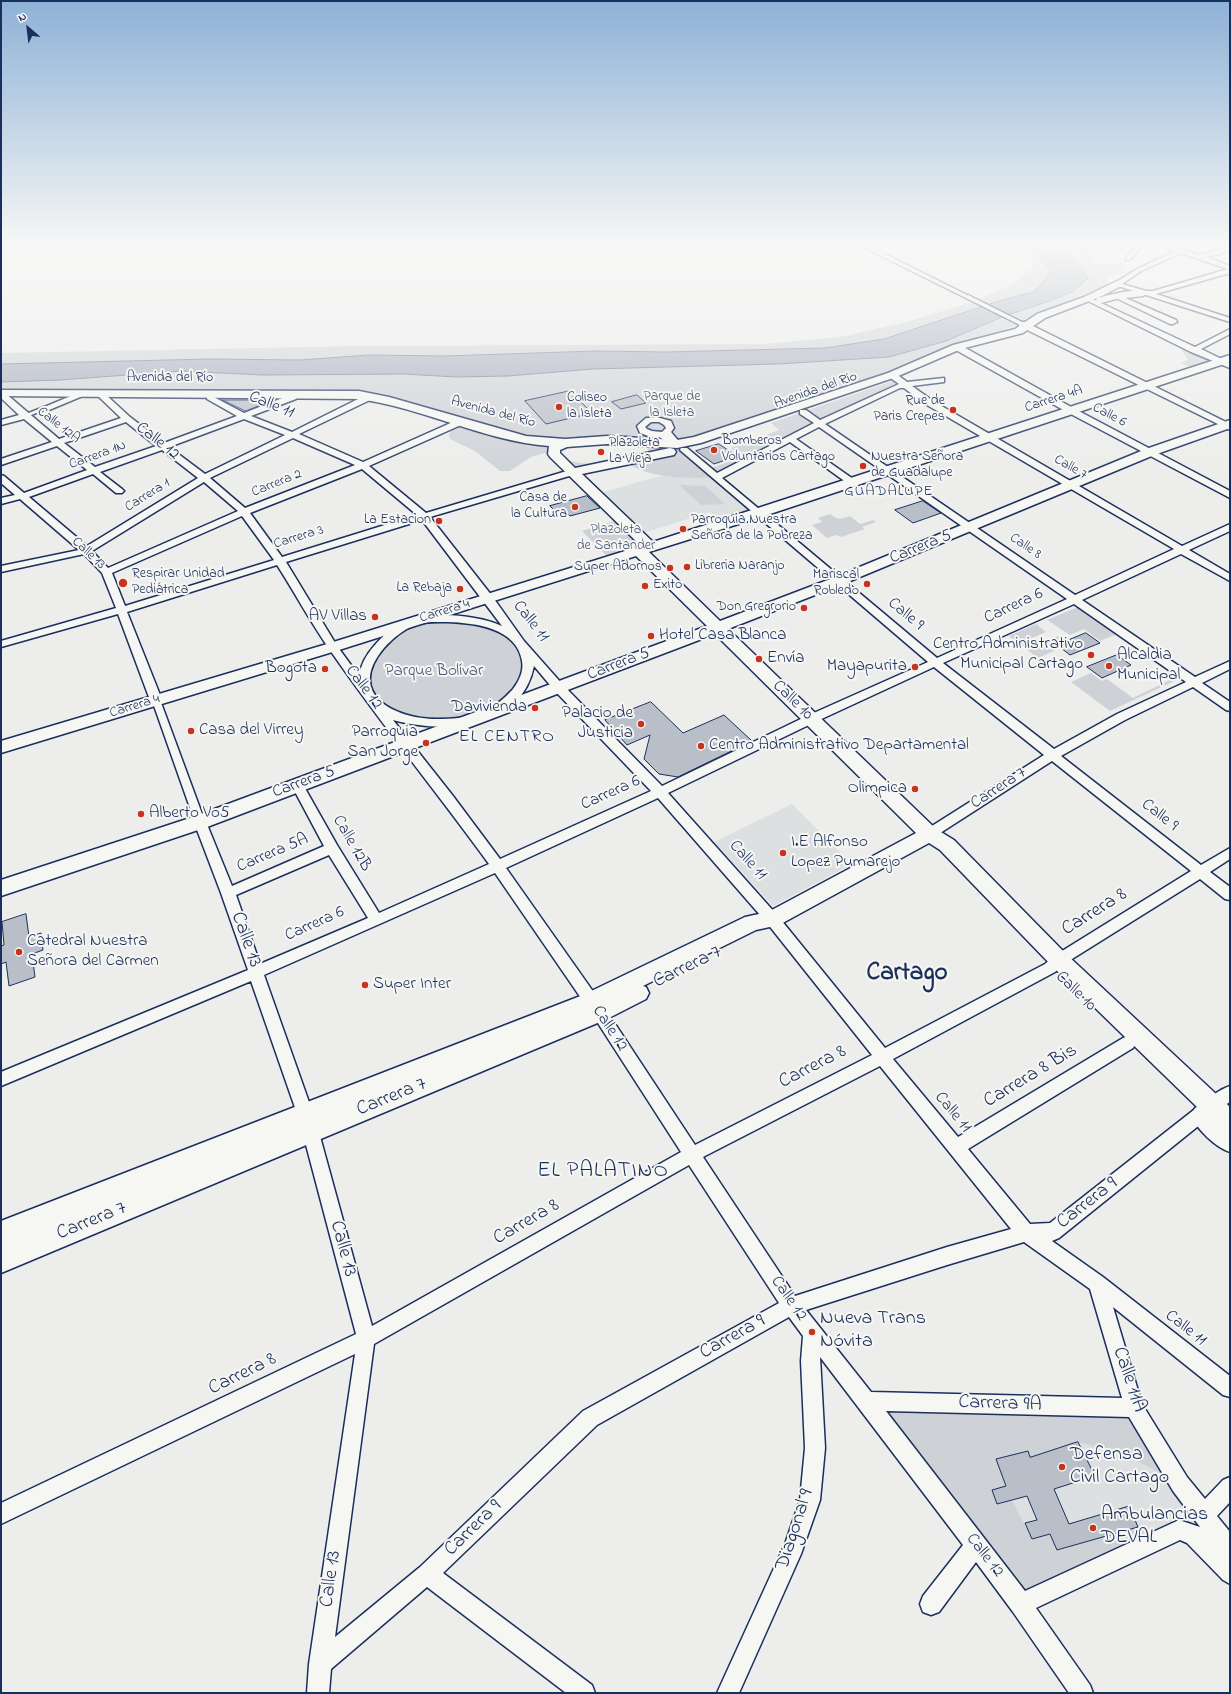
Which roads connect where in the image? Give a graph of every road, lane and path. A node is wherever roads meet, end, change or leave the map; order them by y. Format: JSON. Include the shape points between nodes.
{"nodes":[{"id":1,"x":1022,"y":323,"type":"edge"},
{"id":2,"x":1036,"y":323,"type":"edge"},
{"id":3,"x":1138,"y":323,"type":"edge"},
{"id":4,"x":1028,"y":326,"type":"junction"},
{"id":5,"x":1230,"y":331,"type":"edge"},
{"id":6,"x":960,"y":349,"type":"junction"},
{"id":7,"x":1194,"y":350,"type":"junction"},
{"id":8,"x":1227,"y":362,"type":"edge"},
{"id":9,"x":899,"y":380,"type":"junction"},
{"id":10,"x":941,"y":380,"type":"dead end"},
{"id":11,"x":1146,"y":385,"type":"junction"},
{"id":12,"x":1,"y":394,"type":"edge"},
{"id":13,"x":81,"y":396,"type":"junction"},
{"id":14,"x":102,"y":396,"type":"junction"},
{"id":15,"x":210,"y":397,"type":"junction"},
{"id":16,"x":293,"y":397,"type":"junction"},
{"id":17,"x":368,"y":397,"type":"junction"},
{"id":18,"x":46,"y":408,"type":"joint"},
{"id":19,"x":1070,"y":410,"type":"junction"},
{"id":20,"x":803,"y":412,"type":"junction"},
{"id":21,"x":24,"y":416,"type":"junction"},
{"id":22,"x":243,"y":416,"type":"junction"},
{"id":23,"x":127,"y":419,"type":"junction"},
{"id":24,"x":1,"y":423,"type":"edge"},
{"id":25,"x":458,"y":423,"type":"junction"},
{"id":26,"x":820,"y":423,"type":"junction"},
{"id":27,"x":1229,"y":425,"type":"edge"},
{"id":28,"x":663,"y":433,"type":"dead end"},
{"id":29,"x":291,"y":434,"type":"junction"},
{"id":30,"x":988,"y":437,"type":"junction"},
{"id":31,"x":791,"y":439,"type":"junction"},
{"id":32,"x":57,"y":443,"type":"junction"},
{"id":33,"x":565,"y":443,"type":"junction"},
{"id":34,"x":161,"y":447,"type":"junction"},
{"id":35,"x":680,"y":447,"type":"junction"},
{"id":36,"x":1150,"y":452,"type":"junction"},
{"id":37,"x":638,"y":454,"type":"junction"},
{"id":38,"x":556,"y":457,"type":"junction"},
{"id":39,"x":1,"y":462,"type":"edge"},
{"id":40,"x":607,"y":464,"type":"joint"},
{"id":41,"x":363,"y":465,"type":"junction"},
{"id":42,"x":94,"y":471,"type":"junction"},
{"id":43,"x":888,"y":471,"type":"junction"},
{"id":44,"x":573,"y":472,"type":"junction"},
{"id":45,"x":717,"y":477,"type":"junction"},
{"id":46,"x":1,"y":478,"type":"edge"},
{"id":47,"x":204,"y":478,"type":"junction"},
{"id":48,"x":853,"y":483,"type":"junction"},
{"id":49,"x":1072,"y":485,"type":"junction"},
{"id":50,"x":119,"y":491,"type":"dead end"},
{"id":51,"x":1230,"y":495,"type":"edge"},
{"id":52,"x":23,"y":496,"type":"junction"},
{"id":53,"x":1,"y":500,"type":"edge"},
{"id":54,"x":244,"y":512,"type":"junction"},
{"id":55,"x":759,"y":513,"type":"junction"},
{"id":56,"x":424,"y":516,"type":"junction"},
{"id":57,"x":1230,"y":527,"type":"edge"},
{"id":58,"x":970,"y":528,"type":"junction"},
{"id":59,"x":644,"y":549,"type":"junction"},
{"id":60,"x":1182,"y":549,"type":"junction"},
{"id":61,"x":86,"y":551,"type":"junction"},
{"id":62,"x":280,"y":561,"type":"junction"},
{"id":63,"x":1,"y":569,"type":"edge"},
{"id":64,"x":108,"y":572,"type":"junction"},
{"id":65,"x":1230,"y":578,"type":"edge"},
{"id":66,"x":838,"y":581,"type":"junction"},
{"id":67,"x":488,"y":598,"type":"junction"},
{"id":68,"x":1076,"y":599,"type":"junction"},
{"id":69,"x":122,"y":610,"type":"junction"},
{"id":70,"x":412,"y":622,"type":"junction"},
{"id":71,"x":719,"y":627,"type":"junction"},
{"id":72,"x":520,"y":643,"type":"junction"},
{"id":73,"x":1,"y":644,"type":"edge"},
{"id":74,"x":333,"y":647,"type":"junction"},
{"id":75,"x":936,"y":663,"type":"junction"},
{"id":76,"x":1230,"y":665,"type":"edge"},
{"id":77,"x":1194,"y":682,"type":"junction"},
{"id":78,"x":559,"y":688,"type":"junction"},
{"id":79,"x":369,"y":697,"type":"junction"},
{"id":80,"x":156,"y":700,"type":"junction"},
{"id":81,"x":1230,"y":707,"type":"edge"},
{"id":82,"x":483,"y":716,"type":"junction"},
{"id":83,"x":811,"y":719,"type":"junction"},
{"id":84,"x":406,"y":744,"type":"junction"},
{"id":85,"x":1,"y":747,"type":"edge"},
{"id":86,"x":1052,"y":755,"type":"junction"},
{"id":87,"x":298,"y":786,"type":"junction"},
{"id":88,"x":660,"y":792,"type":"junction"},
{"id":89,"x":200,"y":822,"type":"junction"},
{"id":90,"x":929,"y":834,"type":"junction"},
{"id":91,"x":332,"y":848,"type":"junction"},
{"id":92,"x":1230,"y":853,"type":"edge"},
{"id":93,"x":498,"y":866,"type":"junction"},
{"id":94,"x":1201,"y":871,"type":"junction"},
{"id":95,"x":1,"y":888,"type":"edge"},
{"id":96,"x":228,"y":892,"type":"junction"},
{"id":97,"x":1230,"y":895,"type":"edge"},
{"id":98,"x":376,"y":919,"type":"junction"},
{"id":99,"x":772,"y":919,"type":"junction"},
{"id":100,"x":1054,"y":964,"type":"junction"},
{"id":101,"x":257,"y":972,"type":"junction"},
{"id":102,"x":595,"y":1007,"type":"junction"},
{"id":103,"x":1128,"y":1042,"type":"junction"},
{"id":104,"x":882,"y":1056,"type":"junction"},
{"id":105,"x":1,"y":1079,"type":"edge"},
{"id":106,"x":1214,"y":1104,"type":"edge"},
{"id":107,"x":309,"y":1122,"type":"junction"},
{"id":108,"x":1230,"y":1123,"type":"edge"},
{"id":109,"x":1230,"y":1141,"type":"edge"},
{"id":110,"x":956,"y":1147,"type":"junction"},
{"id":111,"x":691,"y":1154,"type":"junction"},
{"id":112,"x":1026,"y":1233,"type":"junction"},
{"id":113,"x":1,"y":1234,"type":"edge"},
{"id":114,"x":1,"y":1260,"type":"edge"},
{"id":115,"x":1097,"y":1283,"type":"junction"},
{"id":116,"x":791,"y":1306,"type":"junction"},
{"id":117,"x":813,"y":1333,"type":"junction"},
{"id":118,"x":366,"y":1339,"type":"junction"},
{"id":119,"x":1230,"y":1388,"type":"edge"},
{"id":120,"x":866,"y":1401,"type":"junction"},
{"id":121,"x":1134,"y":1408,"type":"junction"},
{"id":122,"x":1230,"y":1487,"type":"edge"},
{"id":123,"x":1,"y":1514,"type":"edge"},
{"id":124,"x":1204,"y":1515,"type":"junction"},
{"id":125,"x":976,"y":1546,"type":"junction"},
{"id":126,"x":1230,"y":1549,"type":"edge"},
{"id":127,"x":1230,"y":1573,"type":"edge"},
{"id":128,"x":427,"y":1574,"type":"junction"},
{"id":129,"x":931,"y":1604,"type":"dead end"},
{"id":130,"x":1021,"y":1604,"type":"junction"},
{"id":131,"x":320,"y":1664,"type":"junction"},
{"id":132,"x":318,"y":1693,"type":"edge"},
{"id":133,"x":584,"y":1693,"type":"edge"},
{"id":134,"x":728,"y":1693,"type":"edge"},
{"id":135,"x":1082,"y":1693,"type":"edge"}],
"edges":[{"from":1,"to":4,"type":"street"},
{"from":2,"to":4,"type":"main road","name":"Avenida del Río"},
{"from":3,"to":7,"type":"street"},
{"from":4,"to":6,"type":"main road","name":"Avenida del Río","via":[[1028,334]]},
{"from":4,"to":11,"type":"street"},
{"from":5,"to":7,"type":"street"},
{"from":6,"to":9,"type":"main road","name":"Avenida del Río"},
{"from":6,"to":19,"type":"street","name":"Calle 6"},
{"from":7,"to":8,"type":"street"},
{"from":8,"to":11,"type":"main road","name":"Carrera 4A"},
{"from":9,"to":10,"type":"street"},
{"from":9,"to":20,"type":"main road","name":"Avenida del Río"},
{"from":9,"to":26,"type":"street","via":[[898,386]]},
{"from":9,"to":30,"type":"street","name":"Calle 7","via":[[930,403]]},
{"from":9,"to":35,"type":"main road","name":"Avenida del Río"},
{"from":11,"to":19,"type":"main road","name":"Carrera 4A"},
{"from":11,"to":27,"type":"street"},
{"from":12,"to":13,"type":"main road","name":"Avenida del Río"},
{"from":12,"to":17,"type":"main road","name":"Avenida del Río"},
{"from":12,"to":21,"type":"street","name":"Calle 12A"},
{"from":13,"to":14,"type":"main road","name":"Avenida del Río"},
{"from":13,"to":18,"type":"street"},
{"from":14,"to":15,"type":"main road","name":"Avenida del Río"},
{"from":14,"to":23,"type":"street","name":"Calle 12"},
{"from":15,"to":16,"type":"main road","name":"Avenida del Río"},
{"from":15,"to":22,"type":"street","name":"Calle 11"},
{"from":16,"to":17,"type":"main road","name":"Avenida del Río"},
{"from":16,"to":22,"type":"street","name":"Carrera 1N"},
{"from":17,"to":25,"type":"main road","name":"Avenida del Río"},
{"from":17,"to":29,"type":"street","name":"Carrera 1"},
{"from":17,"to":33,"type":"main road","name":"Avenida del Río","via":[[385,399],[525,440]]},
{"from":18,"to":21,"type":"street"},
{"from":19,"to":30,"type":"main road","name":"Carrera 4A"},
{"from":19,"to":36,"type":"street","name":"Calle 6"},
{"from":20,"to":26,"type":"street","name":"Calle 8"},
{"from":20,"to":35,"type":"main road","name":"Avenida del Río","via":[[705,446]]},
{"from":21,"to":24,"type":"street"},
{"from":21,"to":32,"type":"street","name":"Calle 12A"},
{"from":22,"to":29,"type":"street","name":"Calle 11"},
{"from":22,"to":34,"type":"street","name":"Carrera 1N"},
{"from":23,"to":32,"type":"street"},
{"from":23,"to":34,"type":"street","name":"Calle 12"},
{"from":25,"to":38,"type":"main road","name":"Avenida del Río"},
{"from":25,"to":41,"type":"street","name":"Carrera 2"},
{"from":26,"to":31,"type":"street"},
{"from":26,"to":43,"type":"street","name":"Calle 8"},
{"from":27,"to":36,"type":"main road","name":"Carrera 5"},
{"from":28,"to":35,"type":"street","name":"Calle 9","via":[[667,440]]},
{"from":29,"to":41,"type":"street","name":"Calle 11"},
{"from":29,"to":47,"type":"street","name":"Carrera 1"},
{"from":30,"to":43,"type":"main road","name":"Carrera 4A"},
{"from":30,"to":49,"type":"street","name":"Calle 7"},
{"from":31,"to":45,"type":"street"},
{"from":31,"to":48,"type":"street"},
{"from":32,"to":39,"type":"street"},
{"from":32,"to":42,"type":"street","name":"Calle 12A"},
{"from":33,"to":37,"type":"main road","name":"Avenida del Río","via":[[607,440]]},
{"from":33,"to":38,"type":"main road","via":[[554,448]]},
{"from":34,"to":42,"type":"street","name":"Carrera 1N"},
{"from":34,"to":47,"type":"street","name":"Calle 12"},
{"from":35,"to":37,"type":"main road","name":"Avenida del Río"},
{"from":35,"to":37,"type":"main road","name":"Avenida del Río"},
{"from":35,"to":45,"type":"street","name":"Calle 9"},
{"from":36,"to":49,"type":"main road","name":"Carrera 5"},
{"from":36,"to":51,"type":"street","name":"Calle 6"},
{"from":37,"to":38,"type":"main road","name":"Avenida del Río","via":[[597,464],[579,463]]},
{"from":37,"to":40,"type":"main road","name":"Avenida del Río"},
{"from":38,"to":44,"type":"main road","name":"Calle 10"},
{"from":40,"to":44,"type":"main road","name":"Carrera 3"},
{"from":41,"to":54,"type":"street","name":"Carrera 2"},
{"from":41,"to":56,"type":"street","name":"Calle 11"},
{"from":42,"to":50,"type":"street","name":"Calle 12A"},
{"from":42,"to":52,"type":"street","name":"Carrera 1N"},
{"from":43,"to":48,"type":"main road","name":"Carrera 4"},
{"from":43,"to":58,"type":"street","name":"Calle 8"},
{"from":44,"to":56,"type":"street","name":"Carrera 3"},
{"from":44,"to":59,"type":"main road","name":"Calle 10"},
{"from":45,"to":55,"type":"street","name":"Calle 9"},
{"from":46,"to":52,"type":"street","name":"Calle 13"},
{"from":47,"to":54,"type":"street","name":"Calle 12"},
{"from":47,"to":61,"type":"street","name":"Carrera 1"},
{"from":48,"to":55,"type":"main road","name":"Carrera 4"},
{"from":49,"to":58,"type":"main road","name":"Carrera 5"},
{"from":49,"to":60,"type":"street","name":"Calle 7"},
{"from":52,"to":53,"type":"street","name":"Carrera 1N"},
{"from":52,"to":61,"type":"street","name":"Calle 13"},
{"from":54,"to":62,"type":"street","name":"Calle 12"},
{"from":54,"to":64,"type":"street","name":"Carrera 2"},
{"from":55,"to":59,"type":"main road","name":"Carrera 4"},
{"from":55,"to":66,"type":"street","name":"Calle 9"},
{"from":56,"to":62,"type":"street","name":"Carrera 3"},
{"from":56,"to":67,"type":"street","name":"Calle 11"},
{"from":57,"to":60,"type":"street","name":"Carrera 6"},
{"from":58,"to":66,"type":"main road","name":"Carrera 5"},
{"from":58,"to":68,"type":"street","name":"Calle 8"},
{"from":59,"to":67,"type":"main road","name":"Carrera 4"},
{"from":59,"to":71,"type":"main road","name":"Calle 10"},
{"from":60,"to":65,"type":"street","name":"Calle 7"},
{"from":60,"to":68,"type":"street","name":"Carrera 6"},
{"from":61,"to":63,"type":"street","name":"Carrera 1"},
{"from":61,"to":64,"type":"street","name":"Calle 13"},
{"from":62,"to":69,"type":"street","name":"Carrera 3"},
{"from":62,"to":74,"type":"street","name":"Calle 12"},
{"from":64,"to":69,"type":"street","name":"Calle 13"},
{"from":66,"to":71,"type":"main road","name":"Carrera 5"},
{"from":66,"to":75,"type":"street","name":"Calle 9"},
{"from":67,"to":70,"type":"main road","name":"Carrera 4"},
{"from":67,"to":72,"type":"street","name":"Calle 11"},
{"from":68,"to":75,"type":"street","name":"Carrera 6"},
{"from":68,"to":77,"type":"street","name":"Calle 8"},
{"from":69,"to":73,"type":"street","name":"Carrera 3"},
{"from":69,"to":80,"type":"street","name":"Calle 13"},
{"from":70,"to":72,"type":"street","via":[[450,619],[475,621],[505,632]]},
{"from":70,"to":74,"type":"main road","name":"Carrera 4"},
{"from":70,"to":79,"type":"street","via":[[389,637],[372,655],[365,676],[365,687]]},
{"from":71,"to":78,"type":"main road","name":"Carrera 5"},
{"from":71,"to":83,"type":"main road","name":"Calle 10"},
{"from":72,"to":78,"type":"street","name":"Calle 11"},
{"from":72,"to":82,"type":"street","via":[[526,652],[528,662],[524,682],[508,701]]},
{"from":74,"to":79,"type":"street","name":"Calle 12"},
{"from":74,"to":80,"type":"main road","name":"Carrera 4"},
{"from":75,"to":83,"type":"street","name":"Carrera 6"},
{"from":75,"to":86,"type":"street","name":"Calle 9"},
{"from":76,"to":77,"type":"street","name":"Carrera 7"},
{"from":77,"to":81,"type":"street","name":"Calle 8"},
{"from":77,"to":86,"type":"street","name":"Carrera 7","via":[[1121,717]]},
{"from":78,"to":82,"type":"main road","name":"Carrera 5"},
{"from":78,"to":88,"type":"street","name":"Calle 11"},
{"from":79,"to":82,"type":"street","via":[[395,716],[419,722],[445,723]]},
{"from":79,"to":84,"type":"street","name":"Calle 12"},
{"from":80,"to":85,"type":"main road","name":"Carrera 4"},
{"from":80,"to":89,"type":"street"},
{"from":82,"to":84,"type":"main road","name":"Carrera 5"},
{"from":83,"to":88,"type":"street","name":"Carrera 6"},
{"from":83,"to":90,"type":"main road","name":"Calle 10"},
{"from":84,"to":87,"type":"main road","name":"Carrera 5"},
{"from":84,"to":93,"type":"street","name":"Calle 12"},
{"from":86,"to":90,"type":"street","name":"Carrera 7"},
{"from":86,"to":94,"type":"street","name":"Calle 9"},
{"from":87,"to":89,"type":"main road","name":"Carrera 5"},
{"from":87,"to":91,"type":"street","name":"Calle 12B"},
{"from":88,"to":93,"type":"street","name":"Carrera 6"},
{"from":88,"to":99,"type":"street","name":"Calle 11"},
{"from":89,"to":95,"type":"main road","name":"Carrera 5"},
{"from":89,"to":96,"type":"street","name":"Calle 13"},
{"from":90,"to":99,"type":"main road","name":"Carrera 7"},
{"from":90,"to":100,"type":"main road","name":"Calle 10","via":[[938,850]]},
{"from":91,"to":96,"type":"street","name":"Carrera 5A"},
{"from":91,"to":98,"type":"street","name":"Calle 12B"},
{"from":92,"to":94,"type":"street","name":"Carrera 8"},
{"from":93,"to":98,"type":"street","name":"Carrera 6"},
{"from":93,"to":102,"type":"street","name":"Calle 12"},
{"from":94,"to":97,"type":"street","name":"Calle 9"},
{"from":94,"to":100,"type":"street","name":"Carrera 8"},
{"from":96,"to":101,"type":"street","name":"Calle 13"},
{"from":98,"to":101,"type":"street","name":"Carrera 6"},
{"from":99,"to":102,"type":"main road","name":"Carrera 7","via":[[760,933]]},
{"from":99,"to":104,"type":"street","name":"Calle 11"},
{"from":100,"to":103,"type":"main road","name":"Calle 10"},
{"from":100,"to":104,"type":"street","name":"Carrera 8"},
{"from":100,"to":106,"type":"main road","name":"Calle 10"},
{"from":101,"to":105,"type":"street","name":"Carrera 6"},
{"from":101,"to":107,"type":"street","name":"Calle 13"},
{"from":102,"to":107,"type":"main road","name":"Carrera 7"},
{"from":102,"to":111,"type":"street","name":"Calle 12"},
{"from":103,"to":106,"type":"main road","name":"Calle 10"},
{"from":103,"to":110,"type":"street","name":"Carrera 8 Bis"},
{"from":104,"to":110,"type":"street","name":"Calle 11"},
{"from":104,"to":111,"type":"street","name":"Carrera 8"},
{"from":106,"to":108,"type":"main road","name":"Calle 10"},
{"from":106,"to":109,"type":"main road","name":"Calle 10"},
{"from":106,"to":112,"type":"street","name":"Carrera 9","via":[[1052,1232]]},
{"from":107,"to":113,"type":"main road","name":"Carrera 7"},
{"from":107,"to":114,"type":"main road","name":"Carrera 7"},
{"from":107,"to":118,"type":"street","name":"Calle 13"},
{"from":110,"to":112,"type":"street","name":"Calle 11"},
{"from":111,"to":116,"type":"street","name":"Calle 12"},
{"from":111,"to":118,"type":"street","name":"Carrera 8"},
{"from":112,"to":115,"type":"street","name":"Calle 11"},
{"from":112,"to":116,"type":"street","name":"Carrera 9"},
{"from":115,"to":119,"type":"street","name":"Calle 11"},
{"from":115,"to":121,"type":"street","name":"Calle 11A"},
{"from":116,"to":117,"type":"street","name":"Calle 12"},
{"from":116,"to":128,"type":"street","name":"Carrera 9","via":[[590,1418]]},
{"from":117,"to":120,"type":"street","name":"Calle 12"},
{"from":117,"to":134,"type":"street","name":"Diagonal 9","via":[[810,1361],[816,1448],[810,1500],[794,1547]]},
{"from":118,"to":123,"type":"street","name":"Carrera 8"},
{"from":118,"to":131,"type":"street","name":"Calle 13"},
{"from":120,"to":121,"type":"street","name":"Carrera 9A"},
{"from":120,"to":125,"type":"street","name":"Calle 12"},
{"from":121,"to":124,"type":"street","name":"Calle 11A","via":[[1180,1484]]},
{"from":122,"to":124,"type":"street"},
{"from":124,"to":126,"type":"street","name":"Calle 11A"},
{"from":125,"to":129,"type":"street"},
{"from":125,"to":130,"type":"street","name":"Calle 12"},
{"from":127,"to":130,"type":"street","via":[[1193,1534],[1178,1530]]},
{"from":128,"to":131,"type":"street","name":"Carrera 9"},
{"from":128,"to":133,"type":"street"},
{"from":130,"to":135,"type":"street","name":"Calle 12"},
{"from":131,"to":132,"type":"street","name":"Calle 13"}]}
